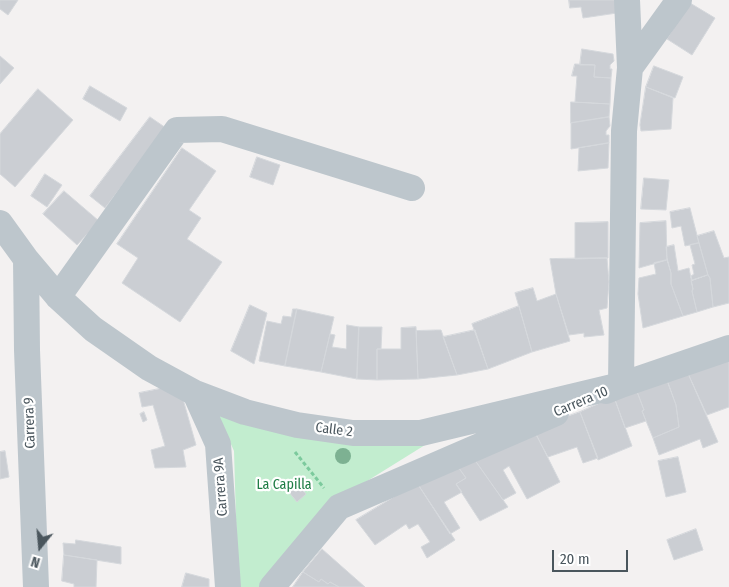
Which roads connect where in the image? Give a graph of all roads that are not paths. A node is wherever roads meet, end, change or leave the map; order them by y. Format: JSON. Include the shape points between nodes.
{"nodes":[{"id":1,"x":627,"y":0,"type":"edge"},
{"id":2,"x":679,"y":0,"type":"edge"},
{"id":3,"x":630,"y":68,"type":"junction"},
{"id":4,"x":412,"y":188,"type":"dead end"},
{"id":5,"x":0,"y":223,"type":"edge"},
{"id":6,"x":26,"y":259,"type":"junction"},
{"id":7,"x":58,"y":297,"type":"junction"},
{"id":8,"x":729,"y":348,"type":"edge"},
{"id":9,"x":621,"y":385,"type":"junction"},
{"id":10,"x":195,"y":392,"type":"junction"},
{"id":11,"x":36,"y":587,"type":"edge"},
{"id":12,"x":228,"y":587,"type":"edge"},
{"id":13,"x":272,"y":587,"type":"edge"}],
"edges":[{"from":1,"to":3,"type":"street","name":"Carrera 10"},
{"from":2,"to":3,"type":"street"},
{"from":3,"to":9,"type":"street","name":"Carrera 10","via":[[624,131]]},
{"from":4,"to":7,"type":"street","via":[[222,129],[177,130]]},
{"from":5,"to":6,"type":"street","name":"Calle 2"},
{"from":6,"to":7,"type":"street","name":"Calle 2"},
{"from":6,"to":11,"type":"street","name":"Carrera 9"},
{"from":7,"to":10,"type":"street","name":"Calle 2","via":[[94,329],[149,368]]},
{"from":8,"to":9,"type":"street","name":"Calle 2"},
{"from":9,"to":10,"type":"street","name":"Calle 2","via":[[421,432],[353,432],[297,425],[245,412]]},
{"from":9,"to":13,"type":"street","name":"Carrera 10","via":[[339,507]]},
{"from":10,"to":12,"type":"street","name":"Carrera 9A","via":[[218,444]]}]}
